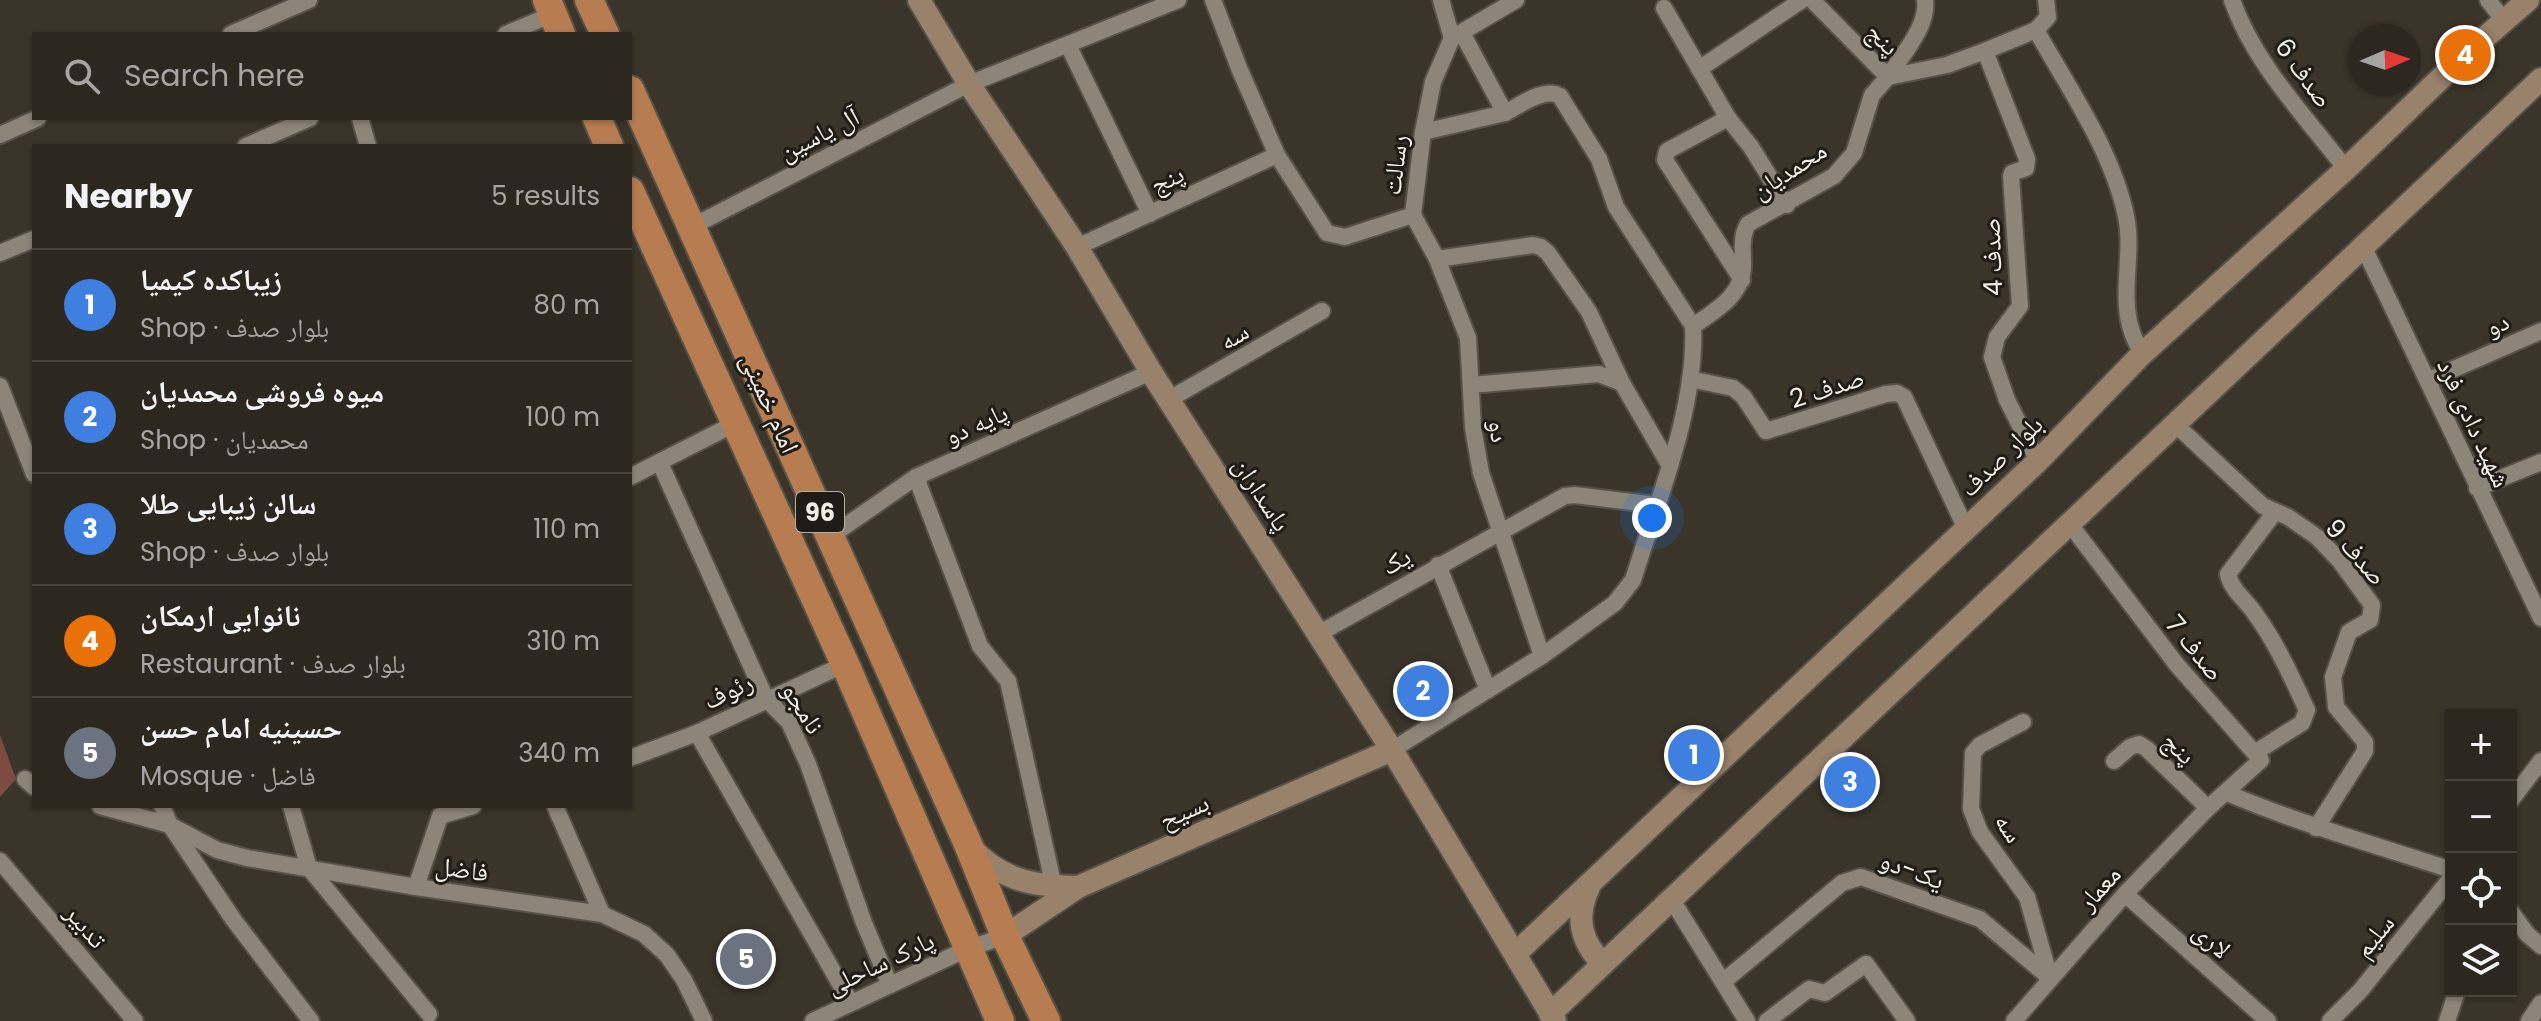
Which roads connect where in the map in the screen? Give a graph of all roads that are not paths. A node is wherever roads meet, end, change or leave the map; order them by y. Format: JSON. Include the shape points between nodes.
{"nodes":[{"id":1,"x":309,"y":0,"type":"edge"},
{"id":2,"x":589,"y":0,"type":"edge"},
{"id":3,"x":1178,"y":0,"type":"edge"},
{"id":4,"x":1213,"y":0,"type":"edge"},
{"id":5,"x":1441,"y":0,"type":"edge"},
{"id":6,"x":1516,"y":0,"type":"edge"},
{"id":7,"x":1802,"y":0,"type":"edge"},
{"id":8,"x":1812,"y":0,"type":"edge"},
{"id":9,"x":1925,"y":0,"type":"edge"},
{"id":10,"x":2046,"y":0,"type":"edge"},
{"id":11,"x":2232,"y":0,"type":"edge"},
{"id":12,"x":2488,"y":0,"type":"edge"},
{"id":13,"x":2528,"y":0,"type":"edge"},
{"id":14,"x":925,"y":2,"type":"edge"},
{"id":15,"x":1664,"y":8,"type":"dead end"},
{"id":16,"x":558,"y":12,"type":"edge"},
{"id":17,"x":2505,"y":22,"type":"junction"},
{"id":18,"x":2036,"y":30,"type":"junction"},
{"id":19,"x":236,"y":32,"type":"edge"},
{"id":20,"x":511,"y":32,"type":"edge"},
{"id":21,"x":604,"y":32,"type":"edge"},
{"id":22,"x":1457,"y":35,"type":"junction"},
{"id":23,"x":1068,"y":45,"type":"junction"},
{"id":24,"x":1985,"y":51,"type":"junction"},
{"id":25,"x":1699,"y":69,"type":"junction"},
{"id":26,"x":1888,"y":77,"type":"junction"},
{"id":27,"x":2541,"y":79,"type":"edge"},
{"id":28,"x":969,"y":84,"type":"junction"},
{"id":29,"x":632,"y":94,"type":"edge"},
{"id":30,"x":1505,"y":113,"type":"junction"},
{"id":31,"x":1728,"y":118,"type":"junction"},
{"id":32,"x":34,"y":120,"type":"edge"},
{"id":33,"x":305,"y":120,"type":"edge"},
{"id":34,"x":361,"y":120,"type":"edge"},
{"id":35,"x":598,"y":120,"type":"edge"},
{"id":36,"x":1423,"y":132,"type":"junction"},
{"id":37,"x":0,"y":135,"type":"edge"},
{"id":38,"x":251,"y":144,"type":"edge"},
{"id":39,"x":367,"y":144,"type":"edge"},
{"id":40,"x":608,"y":144,"type":"edge"},
{"id":41,"x":1277,"y":155,"type":"junction"},
{"id":42,"x":2346,"y":169,"type":"junction"},
{"id":43,"x":632,"y":195,"type":"edge"},
{"id":44,"x":1787,"y":205,"type":"junction"},
{"id":45,"x":1150,"y":214,"type":"junction"},
{"id":46,"x":1413,"y":215,"type":"junction"},
{"id":47,"x":691,"y":227,"type":"junction"},
{"id":48,"x":32,"y":240,"type":"edge"},
{"id":49,"x":1077,"y":247,"type":"junction"},
{"id":50,"x":2364,"y":248,"type":"junction"},
{"id":51,"x":0,"y":253,"type":"edge"},
{"id":52,"x":1437,"y":259,"type":"junction"},
{"id":53,"x":1742,"y":280,"type":"junction"},
{"id":54,"x":1322,"y":311,"type":"dead end"},
{"id":55,"x":1693,"y":326,"type":"junction"},
{"id":56,"x":2541,"y":331,"type":"edge"},
{"id":57,"x":2142,"y":354,"type":"junction"},
{"id":58,"x":1151,"y":372,"type":"junction"},
{"id":59,"x":1690,"y":379,"type":"junction"},
{"id":60,"x":2429,"y":380,"type":"junction"},
{"id":61,"x":1622,"y":383,"type":"junction"},
{"id":62,"x":1471,"y":385,"type":"junction"},
{"id":63,"x":0,"y":386,"type":"edge"},
{"id":64,"x":1168,"y":400,"type":"junction"},
{"id":65,"x":736,"y":423,"type":"junction"},
{"id":66,"x":2176,"y":425,"type":"junction"},
{"id":67,"x":2038,"y":461,"type":"junction"},
{"id":68,"x":2541,"y":462,"type":"edge"},
{"id":69,"x":660,"y":463,"type":"junction"},
{"id":70,"x":1670,"y":466,"type":"junction"},
{"id":71,"x":32,"y":469,"type":"edge"},
{"id":72,"x":632,"y":476,"type":"edge"},
{"id":73,"x":916,"y":477,"type":"junction"},
{"id":74,"x":2477,"y":488,"type":"junction"},
{"id":75,"x":1656,"y":505,"type":"junction"},
{"id":76,"x":2275,"y":512,"type":"junction"},
{"id":77,"x":2069,"y":523,"type":"junction"},
{"id":78,"x":1966,"y":529,"type":"junction"},
{"id":79,"x":1501,"y":533,"type":"junction"},
{"id":80,"x":831,"y":536,"type":"junction"},
{"id":81,"x":1438,"y":565,"type":"junction"},
{"id":82,"x":2541,"y":618,"type":"edge"},
{"id":83,"x":1318,"y":634,"type":"junction"},
{"id":84,"x":1542,"y":656,"type":"junction"},
{"id":85,"x":845,"y":664,"type":"junction"},
{"id":86,"x":1488,"y":690,"type":"junction"},
{"id":87,"x":766,"y":699,"type":"junction"},
{"id":88,"x":2023,"y":722,"type":"dead end"},
{"id":89,"x":697,"y":733,"type":"junction"},
{"id":90,"x":1392,"y":750,"type":"junction"},
{"id":91,"x":633,"y":752,"type":"edge"},
{"id":92,"x":2256,"y":752,"type":"junction"},
{"id":93,"x":2114,"y":761,"type":"dead end"},
{"id":94,"x":2541,"y":761,"type":"edge"},
{"id":95,"x":2517,"y":792,"type":"edge"},
{"id":96,"x":2227,"y":793,"type":"junction"},
{"id":97,"x":107,"y":808,"type":"edge"},
{"id":98,"x":163,"y":808,"type":"edge"},
{"id":99,"x":292,"y":808,"type":"edge"},
{"id":100,"x":466,"y":808,"type":"edge"},
{"id":101,"x":556,"y":808,"type":"edge"},
{"id":102,"x":2208,"y":808,"type":"junction"},
{"id":103,"x":170,"y":825,"type":"junction"},
{"id":104,"x":2316,"y":828,"type":"junction"},
{"id":105,"x":968,"y":844,"type":"junction"},
{"id":106,"x":0,"y":861,"type":"edge"},
{"id":107,"x":309,"y":868,"type":"junction"},
{"id":108,"x":2445,"y":868,"type":"edge"},
{"id":109,"x":1591,"y":882,"type":"junction"},
{"id":110,"x":2445,"y":885,"type":"edge"},
{"id":111,"x":416,"y":887,"type":"junction"},
{"id":112,"x":1054,"y":887,"type":"junction"},
{"id":113,"x":1078,"y":887,"type":"junction"},
{"id":114,"x":2125,"y":894,"type":"junction"},
{"id":115,"x":1672,"y":900,"type":"junction"},
{"id":116,"x":602,"y":914,"type":"junction"},
{"id":117,"x":2517,"y":920,"type":"edge"},
{"id":118,"x":1005,"y":936,"type":"junction"},
{"id":119,"x":2541,"y":946,"type":"edge"},
{"id":120,"x":967,"y":949,"type":"junction"},
{"id":121,"x":1515,"y":954,"type":"junction"},
{"id":122,"x":1603,"y":964,"type":"junction"},
{"id":123,"x":2050,"y":978,"type":"junction"},
{"id":124,"x":1724,"y":981,"type":"junction"},
{"id":125,"x":890,"y":985,"type":"junction"},
{"id":126,"x":2455,"y":997,"type":"edge"},
{"id":127,"x":851,"y":1003,"type":"junction"},
{"id":128,"x":2541,"y":1003,"type":"edge"},
{"id":129,"x":429,"y":1014,"type":"dead end"},
{"id":130,"x":1553,"y":1017,"type":"edge"},
{"id":131,"x":135,"y":1021,"type":"edge"},
{"id":132,"x":311,"y":1021,"type":"edge"},
{"id":133,"x":704,"y":1021,"type":"edge"},
{"id":134,"x":813,"y":1021,"type":"edge"},
{"id":135,"x":1000,"y":1021,"type":"edge"},
{"id":136,"x":1046,"y":1021,"type":"edge"},
{"id":137,"x":1747,"y":1021,"type":"edge"},
{"id":138,"x":1767,"y":1021,"type":"edge"},
{"id":139,"x":1907,"y":1021,"type":"edge"},
{"id":140,"x":2014,"y":1021,"type":"edge"},
{"id":141,"x":2268,"y":1021,"type":"edge"},
{"id":142,"x":2330,"y":1021,"type":"edge"},
{"id":143,"x":2447,"y":1021,"type":"edge"},
{"id":144,"x":2529,"y":1021,"type":"edge"}],
"edges":[{"from":1,"to":19,"type":"street"},
{"from":2,"to":21,"type":"highway"},
{"from":3,"to":23,"type":"street","name":"آل یاسین"},
{"from":4,"to":41,"type":"street"},
{"from":5,"to":22,"type":"street"},
{"from":6,"to":22,"type":"street"},
{"from":7,"to":25,"type":"street"},
{"from":8,"to":26,"type":"street","name":"پنج"},
{"from":9,"to":26,"type":"street","name":"محمدیان","via":[[1921,24]]},
{"from":10,"to":18,"type":"street","via":[[2048,17]]},
{"from":11,"to":42,"type":"street","name":"صدف 6","via":[[2260,56]]},
{"from":12,"to":17,"type":"street"},
{"from":13,"to":17,"type":"street","name":"بلوار صدف"},
{"from":14,"to":28,"type":"street","name":"پاسداران"},
{"from":15,"to":25,"type":"street"},
{"from":16,"to":20,"type":"street"},
{"from":17,"to":42,"type":"street","name":"بلوار صدف"},
{"from":18,"to":24,"type":"street"},
{"from":18,"to":57,"type":"street","via":[[2110,165],[2126,215],[2131,330]]},
{"from":22,"to":30,"type":"street"},
{"from":22,"to":36,"type":"street","name":"رسالت","via":[[1433,82]]},
{"from":23,"to":28,"type":"street","name":"آل یاسین"},
{"from":23,"to":45,"type":"street"},
{"from":24,"to":26,"type":"street"},
{"from":24,"to":67,"type":"street","name":"صدف 4","via":[[2027,159],[2026,168],[2011,176],[2020,306],[1997,337],[1992,357]]},
{"from":25,"to":31,"type":"street"},
{"from":26,"to":44,"type":"street","name":"محمدیان","via":[[1872,95],[1854,153],[1834,176]]},
{"from":27,"to":50,"type":"street"},
{"from":28,"to":47,"type":"street","name":"آل یاسین"},
{"from":28,"to":49,"type":"street","name":"پاسداران"},
{"from":29,"to":47,"type":"highway","name":"امام خمینی","number":"96"},
{"from":30,"to":36,"type":"street"},
{"from":30,"to":55,"type":"street","via":[[1544,94],[1560,96],[1599,159],[1616,207]]},
{"from":31,"to":44,"type":"street"},
{"from":31,"to":53,"type":"street","via":[[1667,151],[1665,160]]},
{"from":32,"to":37,"type":"street"},
{"from":33,"to":38,"type":"street"},
{"from":34,"to":39,"type":"street"},
{"from":35,"to":40,"type":"highway"},
{"from":36,"to":46,"type":"street","name":"رسالت"},
{"from":41,"to":45,"type":"street","name":"پنج"},
{"from":41,"to":46,"type":"street","name":"رسالت","via":[[1327,233],[1336,237]]},
{"from":42,"to":57,"type":"street","name":"بلوار صدف"},
{"from":43,"to":65,"type":"highway","name":"امام خمینی","number":"96"},
{"from":44,"to":53,"type":"street","name":"محمدیان","via":[[1748,224],[1743,232]]},
{"from":45,"to":49,"type":"street","name":"پنج"},
{"from":46,"to":52,"type":"street","name":"دو"},
{"from":47,"to":80,"type":"highway","name":"امام خمینی","number":"96"},
{"from":48,"to":51,"type":"street"},
{"from":49,"to":58,"type":"street","name":"پاسداران"},
{"from":50,"to":60,"type":"street","name":"شهید دادی فرد"},
{"from":50,"to":66,"type":"street"},
{"from":52,"to":61,"type":"street","via":[[1541,247],[1589,312]]},
{"from":52,"to":62,"type":"street","name":"دو","via":[[1468,338]]},
{"from":53,"to":55,"type":"street","via":[[1736,293]]},
{"from":54,"to":64,"type":"street","name":"سه"},
{"from":55,"to":59,"type":"street"},
{"from":56,"to":60,"type":"street","name":"دو"},
{"from":57,"to":67,"type":"street","name":"بلوار صدف"},
{"from":58,"to":64,"type":"street","name":"پاسداران"},
{"from":58,"to":73,"type":"street","name":"پایه دو"},
{"from":59,"to":70,"type":"street"},
{"from":59,"to":78,"type":"street","name":"صدف 2","via":[[1733,388],[1766,431],[1897,393],[1904,397]]},
{"from":60,"to":74,"type":"street","name":"شهید دادی فرد"},
{"from":61,"to":62,"type":"street","via":[[1599,374]]},
{"from":61,"to":70,"type":"street"},
{"from":62,"to":79,"type":"street","name":"دو","via":[[1481,473]]},
{"from":63,"to":71,"type":"street"},
{"from":64,"to":83,"type":"street","name":"پاسداران"},
{"from":65,"to":69,"type":"street"},
{"from":65,"to":85,"type":"highway","name":"امام خمینی","number":"96"},
{"from":66,"to":76,"type":"street","name":"صدف 9"},
{"from":66,"to":77,"type":"street"},
{"from":67,"to":78,"type":"street","name":"بلوار صدف"},
{"from":68,"to":74,"type":"street"},
{"from":69,"to":72,"type":"street"},
{"from":69,"to":87,"type":"street","name":"نامجو"},
{"from":70,"to":75,"type":"street"},
{"from":73,"to":80,"type":"street","name":"پایه دو"},
{"from":73,"to":112,"type":"street","via":[[980,646],[1008,681]]},
{"from":74,"to":82,"type":"street","name":"شهید دادی فرد"},
{"from":75,"to":79,"type":"street","name":"یک","via":[[1565,496]]},
{"from":75,"to":84,"type":"street","via":[[1625,593]]},
{"from":76,"to":92,"type":"street","via":[[2228,574],[2229,583],[2273,642],[2307,710],[2302,723]]},
{"from":76,"to":104,"type":"street","name":"صدف 9","via":[[2317,537],[2372,605],[2370,620],[2347,635],[2333,677],[2336,707],[2365,742],[2365,751]]},
{"from":77,"to":92,"type":"street","name":"صدف 7","via":[[2177,665]]},
{"from":77,"to":115,"type":"street"},
{"from":78,"to":109,"type":"street","name":"بلوار صدف"},
{"from":79,"to":81,"type":"street","name":"یک"},
{"from":79,"to":84,"type":"street","name":"دو"},
{"from":80,"to":105,"type":"highway","name":"امام خمینی","number":"96"},
{"from":81,"to":83,"type":"street","name":"یک"},
{"from":81,"to":86,"type":"street"},
{"from":83,"to":90,"type":"street","name":"پاسداران"},
{"from":84,"to":86,"type":"street"},
{"from":85,"to":87,"type":"street","name":"رئوف"},
{"from":85,"to":120,"type":"highway","name":"امام خمینی","number":"96"},
{"from":86,"to":90,"type":"street"},
{"from":87,"to":89,"type":"street","name":"رئوف"},
{"from":87,"to":125,"type":"street","name":"نامجو","via":[[789,722],[808,764]]},
{"from":88,"to":123,"type":"street","name":"سه","via":[[1973,753],[1971,809],[1980,832],[2021,884]]},
{"from":89,"to":91,"type":"street","name":"رئوف"},
{"from":89,"to":127,"type":"street"},
{"from":90,"to":113,"type":"street","name":"بسیح"},
{"from":90,"to":121,"type":"street","name":"پاسداران"},
{"from":92,"to":96,"type":"street","via":[[2260,762]]},
{"from":93,"to":102,"type":"street","name":"پنج","via":[[2139,744]]},
{"from":94,"to":95,"type":"street"},
{"from":96,"to":102,"type":"street","name":"معمار"},
{"from":96,"to":104,"type":"street"},
{"from":97,"to":103,"type":"street","name":"فاضل"},
{"from":98,"to":103,"type":"street"},
{"from":99,"to":107,"type":"street"},
{"from":100,"to":111,"type":"street","via":[[440,816]]},
{"from":101,"to":116,"type":"street"},
{"from":102,"to":114,"type":"street","name":"معمار"},
{"from":103,"to":107,"type":"street","name":"فاضل","via":[[217,850]]},
{"from":103,"to":132,"type":"street"},
{"from":104,"to":108,"type":"street"},
{"from":105,"to":112,"type":"street","via":[[989,866]]},
{"from":105,"to":118,"type":"highway","name":"امام خمینی","number":"96"},
{"from":106,"to":131,"type":"street","name":"تدبیر"},
{"from":107,"to":111,"type":"street","name":"فاضل"},
{"from":107,"to":129,"type":"street"},
{"from":109,"to":121,"type":"street","name":"بلوار صدف"},
{"from":109,"to":122,"type":"street","via":[[1581,927],[1591,952]]},
{"from":110,"to":142,"type":"street","name":"سلیم"},
{"from":111,"to":116,"type":"street","name":"فاضل"},
{"from":112,"to":113,"type":"street"},
{"from":113,"to":118,"type":"street","name":"بسیح"},
{"from":114,"to":123,"type":"street","name":"معمار"},
{"from":114,"to":141,"type":"street","name":"لاری"},
{"from":115,"to":122,"type":"street"},
{"from":115,"to":124,"type":"street"},
{"from":116,"to":133,"type":"street","name":"فاضل","via":[[644,934],[667,955]]},
{"from":117,"to":119,"type":"street"},
{"from":118,"to":120,"type":"street","name":"پارک ساحلی"},
{"from":118,"to":136,"type":"highway","number":"96"},
{"from":120,"to":125,"type":"street","name":"پارک ساحلی"},
{"from":120,"to":135,"type":"highway","number":"96"},
{"from":121,"to":130,"type":"street","name":"پاسداران"},
{"from":122,"to":130,"type":"street"},
{"from":123,"to":124,"type":"street","name":"یک-دو","via":[[1980,919],[1861,877],[1842,883]]},
{"from":123,"to":140,"type":"street","name":"معمار"},
{"from":124,"to":137,"type":"street"},
{"from":125,"to":127,"type":"street","name":"پارک ساحلی"},
{"from":126,"to":143,"type":"street"},
{"from":127,"to":134,"type":"street","name":"پارک ساحلی"},
{"from":128,"to":144,"type":"street"},
{"from":138,"to":139,"type":"street","via":[[1809,989],[1825,993],[1866,964]]}]}
